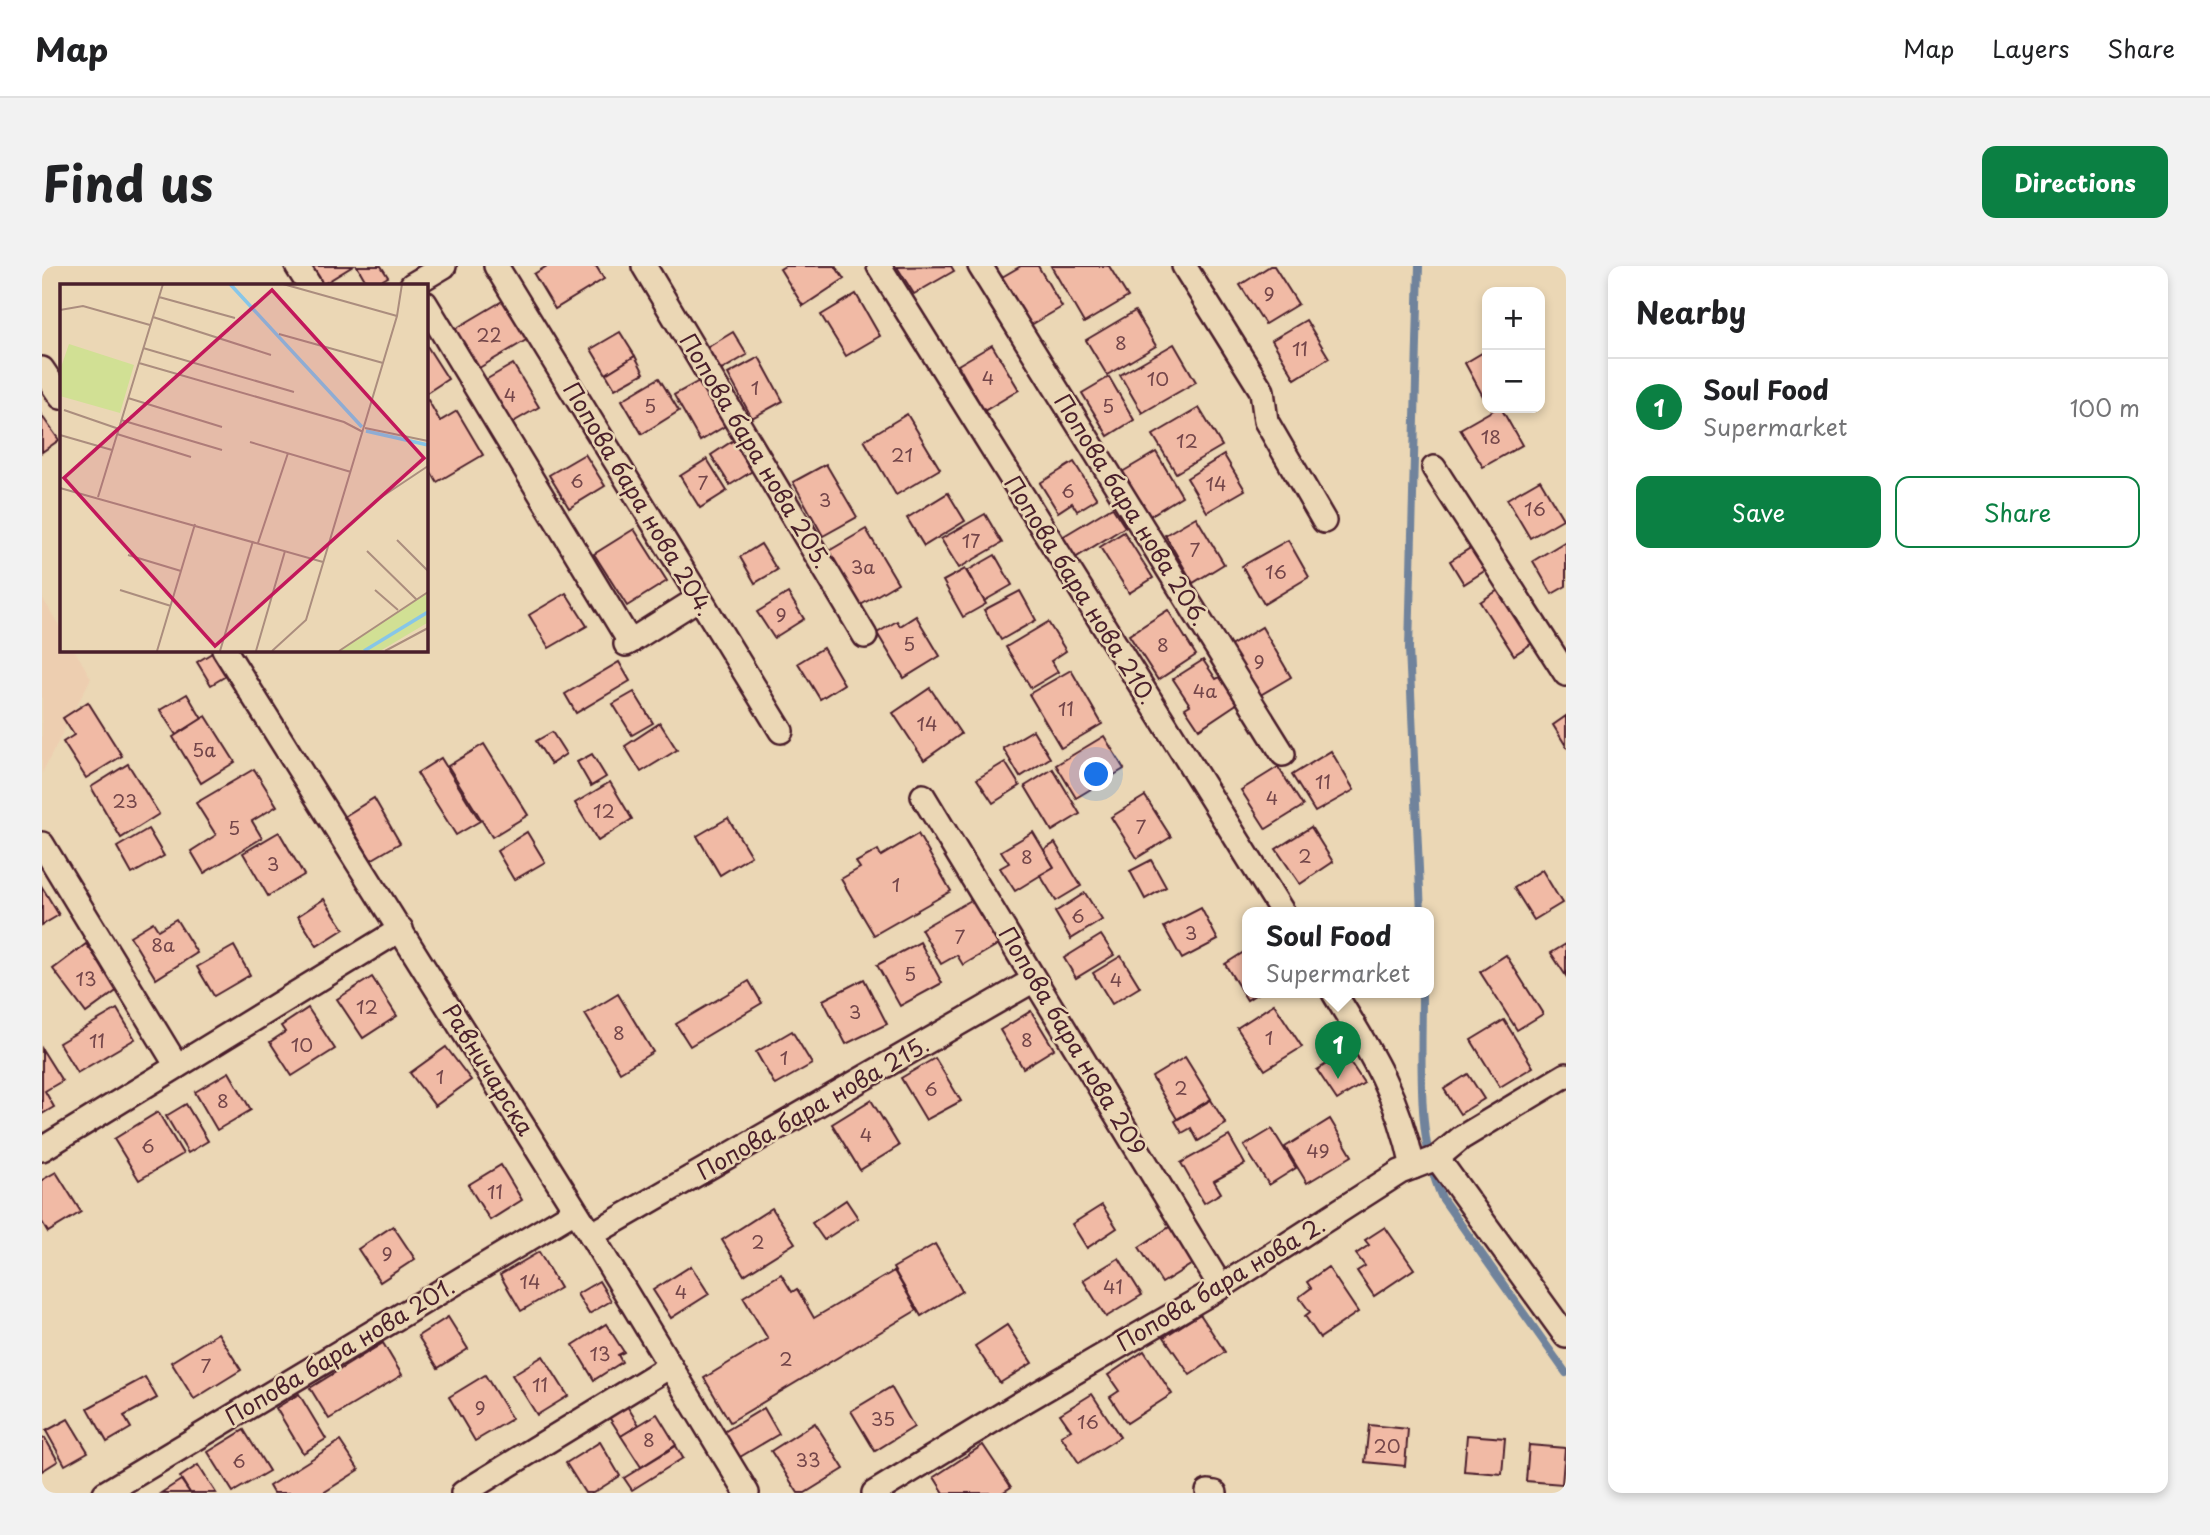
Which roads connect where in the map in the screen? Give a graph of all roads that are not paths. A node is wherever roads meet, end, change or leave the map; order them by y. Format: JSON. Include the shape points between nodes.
{"nodes":[{"id":1,"x":297,"y":266,"type":"edge"},
{"id":2,"x":496,"y":266,"type":"edge"},
{"id":3,"x":644,"y":266,"type":"edge"},
{"id":4,"x":879,"y":266,"type":"edge"},
{"id":5,"x":980,"y":266,"type":"edge"},
{"id":6,"x":1184,"y":266,"type":"edge"},
{"id":7,"x":442,"y":267,"type":"edge"},
{"id":8,"x":308,"y":284,"type":"edge"},
{"id":9,"x":422,"y":284,"type":"edge"},
{"id":10,"x":427,"y":307,"type":"edge"},
{"id":11,"x":42,"y":369,"type":"edge"},
{"id":12,"x":60,"y":396,"type":"edge"},
{"id":13,"x":1434,"y":468,"type":"dead end"},
{"id":14,"x":1324,"y":521,"type":"dead end"},
{"id":15,"x":699,"y":598,"type":"junction"},
{"id":16,"x":865,"y":636,"type":"dead end"},
{"id":17,"x":225,"y":651,"type":"edge"},
{"id":18,"x":1566,"y":674,"type":"edge"},
{"id":19,"x":781,"y":731,"type":"dead end"},
{"id":20,"x":1283,"y":754,"type":"dead end"},
{"id":21,"x":923,"y":796,"type":"dead end"},
{"id":22,"x":42,"y":844,"type":"edge"},
{"id":23,"x":1279,"y":907,"type":"edge"},
{"id":24,"x":401,"y":929,"type":"junction"},
{"id":25,"x":1034,"y":980,"type":"junction"},
{"id":26,"x":1337,"y":998,"type":"edge"},
{"id":27,"x":177,"y":1066,"type":"junction"},
{"id":28,"x":1566,"y":1075,"type":"edge"},
{"id":29,"x":42,"y":1149,"type":"edge"},
{"id":30,"x":1425,"y":1163,"type":"junction"},
{"id":31,"x":575,"y":1211,"type":"junction"},
{"id":32,"x":591,"y":1236,"type":"junction"},
{"id":33,"x":1220,"y":1287,"type":"junction"},
{"id":34,"x":1566,"y":1336,"type":"edge"},
{"id":35,"x":670,"y":1366,"type":"junction"},
{"id":36,"x":105,"y":1493,"type":"edge"},
{"id":37,"x":463,"y":1493,"type":"edge"},
{"id":38,"x":747,"y":1493,"type":"edge"},
{"id":39,"x":874,"y":1493,"type":"edge"}],
"edges":[{"from":1,"to":8,"type":"street"},
{"from":2,"to":15,"type":"street","name":"Попова бара нова 204."},
{"from":3,"to":16,"type":"street","name":"Попова бара нова 205."},
{"from":4,"to":23,"type":"street","name":"Попова бара нова 210."},
{"from":5,"to":20,"type":"street","name":"Попова бара нова 206."},
{"from":6,"to":14,"type":"street","via":[[1262,391],[1266,421]]},
{"from":7,"to":9,"type":"street"},
{"from":10,"to":15,"type":"street","via":[[628,643]]},
{"from":11,"to":12,"type":"street"},
{"from":13,"to":18,"type":"street"},
{"from":15,"to":19,"type":"street","name":"Попова бара нова 204."},
{"from":17,"to":24,"type":"street","name":"Равничарска"},
{"from":21,"to":25,"type":"street","name":"Попова бара нова 209"},
{"from":22,"to":27,"type":"street"},
{"from":24,"to":27,"type":"street"},
{"from":24,"to":31,"type":"street","name":"Равничарска"},
{"from":25,"to":32,"type":"street","name":"Попова бара нова 215."},
{"from":25,"to":33,"type":"street","name":"Попова бара нова 209"},
{"from":26,"to":30,"type":"street","via":[[1376,1060]]},
{"from":27,"to":29,"type":"street"},
{"from":28,"to":30,"type":"street","name":"Попова бара нова 2."},
{"from":30,"to":33,"type":"street","name":"Попова бара нова 2.","via":[[1400,1172]]},
{"from":30,"to":34,"type":"street"},
{"from":31,"to":32,"type":"street","name":"Равничарска"},
{"from":31,"to":36,"type":"street","name":"Попова бара нова 201."},
{"from":32,"to":35,"type":"street","name":"Равничарска"},
{"from":33,"to":39,"type":"street","name":"Попова бара нова 2."},
{"from":35,"to":37,"type":"street"},
{"from":35,"to":38,"type":"street","name":"Равничарска"}]}
